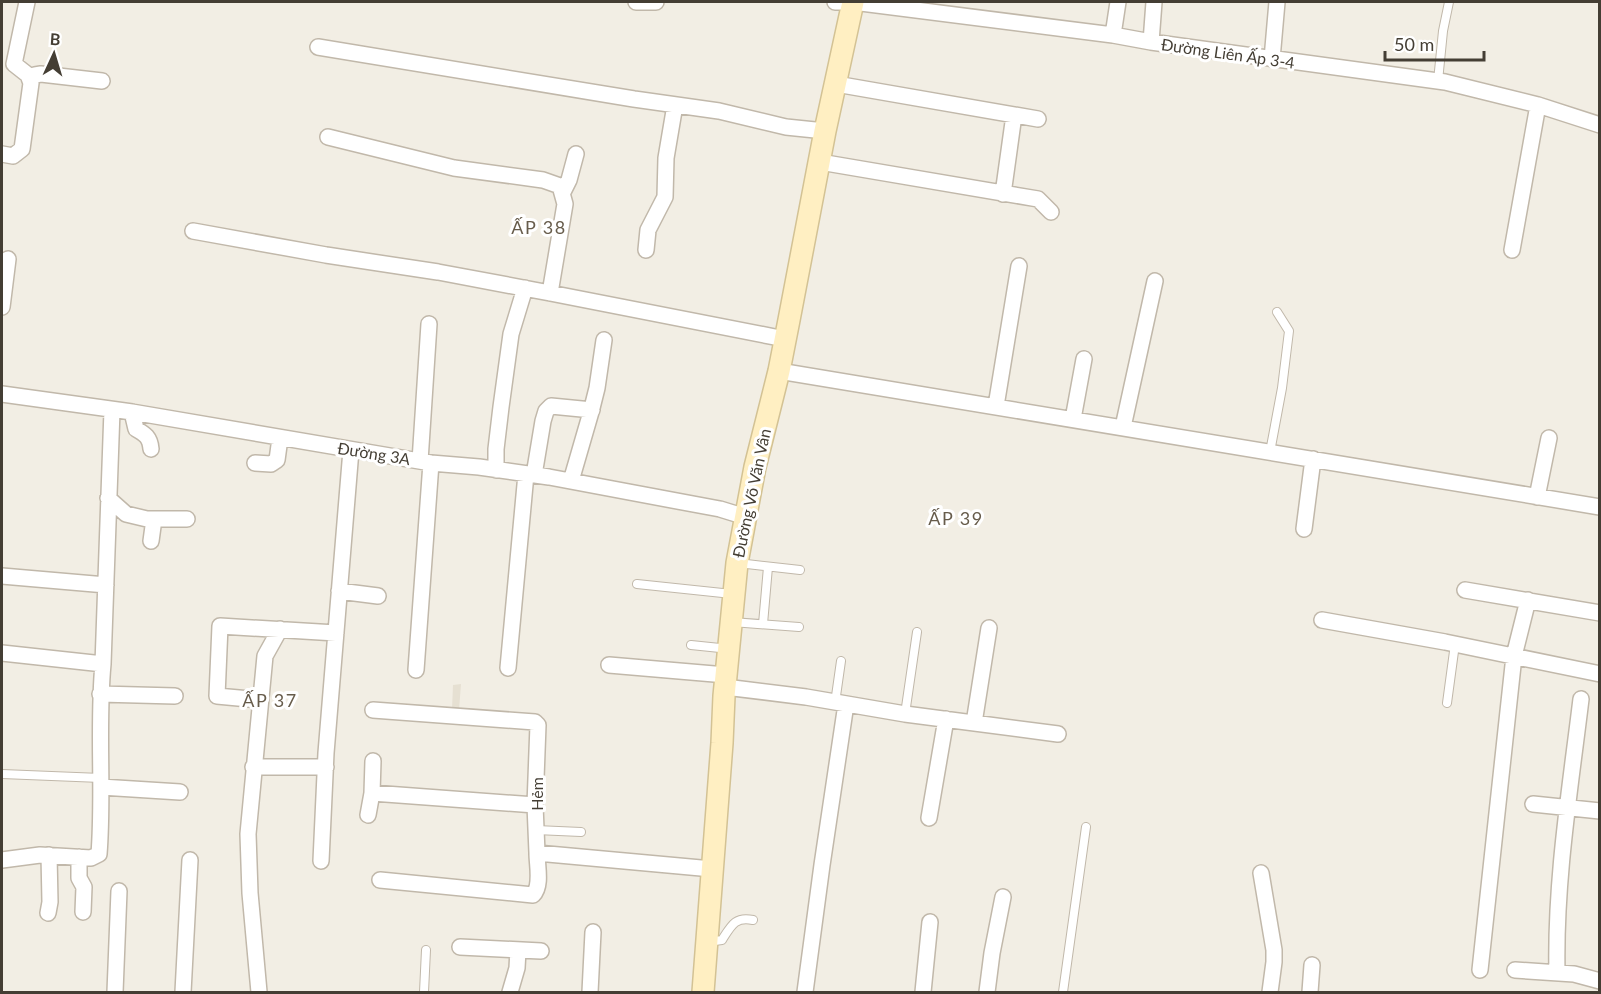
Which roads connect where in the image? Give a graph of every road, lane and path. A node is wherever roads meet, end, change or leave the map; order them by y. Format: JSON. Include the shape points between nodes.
{"nodes":[{"id":1,"x":27,"y":2,"type":"edge"},
{"id":2,"x":636,"y":2,"type":"edge"},
{"id":3,"x":656,"y":2,"type":"edge"},
{"id":4,"x":835,"y":2,"type":"edge"},
{"id":5,"x":853,"y":2,"type":"edge"},
{"id":6,"x":1118,"y":2,"type":"edge"},
{"id":7,"x":1154,"y":2,"type":"edge"},
{"id":8,"x":1277,"y":2,"type":"edge"},
{"id":9,"x":1449,"y":2,"type":"edge"},
{"id":10,"x":1113,"y":35,"type":"junction"},
{"id":11,"x":1151,"y":42,"type":"junction"},
{"id":12,"x":318,"y":47,"type":"dead end"},
{"id":13,"x":1272,"y":59,"type":"junction"},
{"id":14,"x":30,"y":79,"type":"junction"},
{"id":15,"x":102,"y":81,"type":"dead end"},
{"id":16,"x":1438,"y":81,"type":"junction"},
{"id":17,"x":836,"y":84,"type":"junction"},
{"id":18,"x":675,"y":105,"type":"junction"},
{"id":19,"x":1538,"y":105,"type":"junction"},
{"id":20,"x":1014,"y":115,"type":"junction"},
{"id":21,"x":1038,"y":119,"type":"dead end"},
{"id":22,"x":1599,"y":125,"type":"edge"},
{"id":23,"x":825,"y":131,"type":"junction"},
{"id":24,"x":328,"y":138,"type":"dead end"},
{"id":25,"x":2,"y":154,"type":"edge"},
{"id":26,"x":576,"y":154,"type":"dead end"},
{"id":27,"x":820,"y":162,"type":"junction"},
{"id":28,"x":563,"y":192,"type":"junction"},
{"id":29,"x":1003,"y":194,"type":"junction"},
{"id":30,"x":1051,"y":212,"type":"dead end"},
{"id":31,"x":193,"y":231,"type":"dead end"},
{"id":32,"x":646,"y":250,"type":"dead end"},
{"id":33,"x":1512,"y":250,"type":"dead end"},
{"id":34,"x":8,"y":259,"type":"dead end"},
{"id":35,"x":1019,"y":267,"type":"dead end"},
{"id":36,"x":1155,"y":281,"type":"dead end"},
{"id":37,"x":525,"y":288,"type":"junction"},
{"id":38,"x":550,"y":292,"type":"junction"},
{"id":39,"x":2,"y":307,"type":"edge"},
{"id":40,"x":1277,"y":312,"type":"dead end"},
{"id":41,"x":429,"y":324,"type":"dead end"},
{"id":42,"x":786,"y":339,"type":"junction"},
{"id":43,"x":604,"y":340,"type":"dead end"},
{"id":44,"x":1084,"y":359,"type":"dead end"},
{"id":45,"x":779,"y":371,"type":"junction"},
{"id":46,"x":2,"y":394,"type":"edge"},
{"id":47,"x":996,"y":406,"type":"junction"},
{"id":48,"x":112,"y":410,"type":"junction"},
{"id":49,"x":592,"y":410,"type":"junction"},
{"id":50,"x":132,"y":412,"type":"junction"},
{"id":51,"x":1073,"y":419,"type":"junction"},
{"id":52,"x":1123,"y":428,"type":"junction"},
{"id":53,"x":280,"y":438,"type":"junction"},
{"id":54,"x":1549,"y":438,"type":"dead end"},
{"id":55,"x":151,"y":449,"type":"dead end"},
{"id":56,"x":351,"y":450,"type":"junction"},
{"id":57,"x":1270,"y":452,"type":"junction"},
{"id":58,"x":1313,"y":459,"type":"junction"},
{"id":59,"x":425,"y":462,"type":"junction"},
{"id":60,"x":255,"y":463,"type":"dead end"},
{"id":61,"x":496,"y":470,"type":"junction"},
{"id":62,"x":530,"y":474,"type":"junction"},
{"id":63,"x":571,"y":481,"type":"junction"},
{"id":64,"x":1537,"y":497,"type":"junction"},
{"id":65,"x":108,"y":498,"type":"junction"},
{"id":66,"x":1599,"y":507,"type":"edge"},
{"id":67,"x":746,"y":517,"type":"junction"},
{"id":68,"x":154,"y":519,"type":"junction"},
{"id":69,"x":187,"y":519,"type":"dead end"},
{"id":70,"x":1304,"y":529,"type":"dead end"},
{"id":71,"x":151,"y":541,"type":"dead end"},
{"id":72,"x":737,"y":563,"type":"junction"},
{"id":73,"x":768,"y":567,"type":"junction"},
{"id":74,"x":800,"y":570,"type":"dead end"},
{"id":75,"x":2,"y":576,"type":"edge"},
{"id":76,"x":637,"y":584,"type":"dead end"},
{"id":77,"x":106,"y":585,"type":"junction"},
{"id":78,"x":1465,"y":590,"type":"dead end"},
{"id":79,"x":339,"y":591,"type":"junction"},
{"id":80,"x":734,"y":594,"type":"junction"},
{"id":81,"x":378,"y":597,"type":"dead end"},
{"id":82,"x":1528,"y":600,"type":"junction"},
{"id":83,"x":1599,"y":613,"type":"edge"},
{"id":84,"x":1322,"y":620,"type":"dead end"},
{"id":85,"x":731,"y":622,"type":"junction"},
{"id":86,"x":763,"y":624,"type":"junction"},
{"id":87,"x":799,"y":627,"type":"dead end"},
{"id":88,"x":989,"y":628,"type":"dead end"},
{"id":89,"x":280,"y":629,"type":"junction"},
{"id":90,"x":917,"y":632,"type":"dead end"},
{"id":91,"x":336,"y":633,"type":"junction"},
{"id":92,"x":1455,"y":644,"type":"junction"},
{"id":93,"x":691,"y":645,"type":"dead end"},
{"id":94,"x":728,"y":651,"type":"junction"},
{"id":95,"x":2,"y":653,"type":"edge"},
{"id":96,"x":1514,"y":656,"type":"junction"},
{"id":97,"x":841,"y":661,"type":"dead end"},
{"id":98,"x":103,"y":664,"type":"junction"},
{"id":99,"x":609,"y":665,"type":"dead end"},
{"id":100,"x":508,"y":668,"type":"dead end"},
{"id":101,"x":416,"y":670,"type":"dead end"},
{"id":102,"x":1599,"y":674,"type":"edge"},
{"id":103,"x":725,"y":681,"type":"junction"},
{"id":104,"x":100,"y":694,"type":"junction"},
{"id":105,"x":175,"y":696,"type":"dead end"},
{"id":106,"x":1581,"y":699,"type":"dead end"},
{"id":107,"x":260,"y":700,"type":"junction"},
{"id":108,"x":1447,"y":703,"type":"dead end"},
{"id":109,"x":841,"y":704,"type":"junction"},
{"id":110,"x":373,"y":710,"type":"dead end"},
{"id":111,"x":905,"y":714,"type":"junction"},
{"id":112,"x":946,"y":719,"type":"junction"},
{"id":113,"x":974,"y":723,"type":"junction"},
{"id":114,"x":1058,"y":734,"type":"dead end"},
{"id":115,"x":373,"y":761,"type":"dead end"},
{"id":116,"x":253,"y":767,"type":"junction"},
{"id":117,"x":326,"y":768,"type":"junction"},
{"id":118,"x":2,"y":774,"type":"edge"},
{"id":119,"x":101,"y":783,"type":"junction"},
{"id":120,"x":180,"y":792,"type":"dead end"},
{"id":121,"x":372,"y":793,"type":"junction"},
{"id":122,"x":1533,"y":804,"type":"dead end"},
{"id":123,"x":535,"y":805,"type":"junction"},
{"id":124,"x":1568,"y":808,"type":"junction"},
{"id":125,"x":1599,"y":811,"type":"edge"},
{"id":126,"x":368,"y":815,"type":"dead end"},
{"id":127,"x":929,"y":818,"type":"dead end"},
{"id":128,"x":1086,"y":826,"type":"dead end"},
{"id":129,"x":537,"y":830,"type":"junction"},
{"id":130,"x":581,"y":832,"type":"dead end"},
{"id":131,"x":537,"y":853,"type":"junction"},
{"id":132,"x":49,"y":855,"type":"junction"},
{"id":133,"x":79,"y":857,"type":"junction"},
{"id":134,"x":2,"y":860,"type":"edge"},
{"id":135,"x":190,"y":860,"type":"dead end"},
{"id":136,"x":321,"y":861,"type":"dead end"},
{"id":137,"x":712,"y":869,"type":"junction"},
{"id":138,"x":1261,"y":873,"type":"dead end"},
{"id":139,"x":380,"y":880,"type":"dead end"},
{"id":140,"x":119,"y":891,"type":"dead end"},
{"id":141,"x":1003,"y":897,"type":"dead end"},
{"id":142,"x":83,"y":912,"type":"dead end"},
{"id":143,"x":48,"y":913,"type":"dead end"},
{"id":144,"x":753,"y":920,"type":"dead end"},
{"id":145,"x":930,"y":922,"type":"dead end"},
{"id":146,"x":593,"y":932,"type":"dead end"},
{"id":147,"x":706,"y":942,"type":"junction"},
{"id":148,"x":459,"y":947,"type":"dead end"},
{"id":149,"x":426,"y":950,"type":"dead end"},
{"id":150,"x":518,"y":950,"type":"junction"},
{"id":151,"x":541,"y":951,"type":"dead end"},
{"id":152,"x":1312,"y":965,"type":"dead end"},
{"id":153,"x":1480,"y":970,"type":"dead end"},
{"id":154,"x":1515,"y":970,"type":"dead end"},
{"id":155,"x":1557,"y":972,"type":"junction"},
{"id":156,"x":1599,"y":981,"type":"edge"},
{"id":157,"x":115,"y":993,"type":"edge"},
{"id":158,"x":183,"y":993,"type":"edge"},
{"id":159,"x":259,"y":993,"type":"edge"},
{"id":160,"x":424,"y":993,"type":"edge"},
{"id":161,"x":510,"y":993,"type":"edge"},
{"id":162,"x":590,"y":993,"type":"edge"},
{"id":163,"x":702,"y":993,"type":"edge"},
{"id":164,"x":805,"y":993,"type":"edge"},
{"id":165,"x":923,"y":993,"type":"edge"},
{"id":166,"x":987,"y":993,"type":"edge"},
{"id":167,"x":1062,"y":993,"type":"edge"},
{"id":168,"x":1270,"y":993,"type":"edge"},
{"id":169,"x":1310,"y":993,"type":"edge"}],
"edges":[{"from":1,"to":14,"type":"street","via":[[14,64]]},
{"from":2,"to":3,"type":"street"},
{"from":4,"to":5,"type":"street","name":"Đường Liên Ấp 3-4"},
{"from":5,"to":10,"type":"street","name":"Đường Liên Ấp 3-4"},
{"from":5,"to":17,"type":"street","name":"Đường Võ Văn Vân"},
{"from":6,"to":10,"type":"street"},
{"from":7,"to":11,"type":"street"},
{"from":8,"to":13,"type":"street"},
{"from":9,"to":16,"type":"lane"},
{"from":10,"to":11,"type":"street","name":"Đường Liên Ấp 3-4"},
{"from":11,"to":13,"type":"street","name":"Đường Liên Ấp 3-4"},
{"from":12,"to":18,"type":"street"},
{"from":13,"to":16,"type":"street","name":"Đường Liên Ấp 3-4"},
{"from":14,"to":15,"type":"street","via":[[41,74]]},
{"from":14,"to":25,"type":"street","via":[[22,149],[13,156]]},
{"from":16,"to":19,"type":"street","name":"Đường Liên Ấp 3-4"},
{"from":17,"to":20,"type":"street"},
{"from":17,"to":23,"type":"street","name":"Đường Võ Văn Vân"},
{"from":18,"to":23,"type":"street"},
{"from":18,"to":32,"type":"street","via":[[666,158],[665,197],[648,230]]},
{"from":19,"to":22,"type":"street","name":"Đường Liên Ấp 3-4"},
{"from":19,"to":33,"type":"street"},
{"from":20,"to":21,"type":"street"},
{"from":20,"to":29,"type":"street"},
{"from":23,"to":27,"type":"street","name":"Đường Võ Văn Vân"},
{"from":24,"to":28,"type":"street","via":[[454,168],[543,180],[560,186]]},
{"from":26,"to":28,"type":"street"},
{"from":27,"to":29,"type":"street"},
{"from":27,"to":42,"type":"street","name":"Đường Võ Văn Vân"},
{"from":28,"to":38,"type":"street","via":[[565,204]]},
{"from":29,"to":30,"type":"street","via":[[1038,199]]},
{"from":31,"to":37,"type":"street"},
{"from":34,"to":39,"type":"street"},
{"from":35,"to":47,"type":"street"},
{"from":36,"to":52,"type":"street"},
{"from":37,"to":38,"type":"street"},
{"from":37,"to":61,"type":"street","via":[[511,334]]},
{"from":38,"to":42,"type":"street"},
{"from":40,"to":57,"type":"lane","via":[[1289,331]]},
{"from":41,"to":59,"type":"street"},
{"from":42,"to":45,"type":"street","name":"Đường Võ Văn Vân"},
{"from":43,"to":49,"type":"street"},
{"from":44,"to":51,"type":"street"},
{"from":45,"to":47,"type":"street"},
{"from":45,"to":67,"type":"street","name":"Đường Võ Văn Vân"},
{"from":46,"to":48,"type":"street","name":"Đường 3A"},
{"from":47,"to":51,"type":"street"},
{"from":48,"to":50,"type":"street","name":"Đường 3A"},
{"from":48,"to":65,"type":"street"},
{"from":49,"to":62,"type":"street","via":[[547,408]]},
{"from":49,"to":63,"type":"street"},
{"from":50,"to":53,"type":"street","name":"Đường 3A"},
{"from":50,"to":55,"type":"street","via":[[136,429],[146,434]]},
{"from":51,"to":52,"type":"street"},
{"from":52,"to":57,"type":"street"},
{"from":53,"to":56,"type":"street","name":"Đường 3A"},
{"from":53,"to":60,"type":"street","via":[[277,460],[272,464]]},
{"from":54,"to":64,"type":"street"},
{"from":56,"to":59,"type":"street","name":"Đường 3A"},
{"from":56,"to":79,"type":"street"},
{"from":57,"to":58,"type":"street"},
{"from":58,"to":64,"type":"street"},
{"from":58,"to":70,"type":"street"},
{"from":59,"to":61,"type":"street","name":"Đường 3A"},
{"from":59,"to":101,"type":"street"},
{"from":61,"to":62,"type":"street","name":"Đường 3A"},
{"from":62,"to":63,"type":"street","name":"Đường 3A"},
{"from":62,"to":100,"type":"street"},
{"from":63,"to":67,"type":"street","name":"Đường 3A"},
{"from":64,"to":66,"type":"street"},
{"from":65,"to":68,"type":"street","via":[[126,514]]},
{"from":65,"to":77,"type":"street"},
{"from":67,"to":72,"type":"street","name":"Đường Võ Văn Vân"},
{"from":68,"to":69,"type":"street"},
{"from":68,"to":71,"type":"street"},
{"from":72,"to":73,"type":"lane"},
{"from":72,"to":80,"type":"street","name":"Đường Võ Văn Vân"},
{"from":73,"to":74,"type":"lane"},
{"from":73,"to":86,"type":"lane"},
{"from":75,"to":77,"type":"street"},
{"from":76,"to":80,"type":"lane"},
{"from":77,"to":98,"type":"street"},
{"from":78,"to":82,"type":"street"},
{"from":79,"to":81,"type":"street"},
{"from":79,"to":91,"type":"street"},
{"from":80,"to":85,"type":"street","name":"Đường Võ Văn Vân"},
{"from":82,"to":83,"type":"street"},
{"from":82,"to":96,"type":"street"},
{"from":84,"to":92,"type":"street"},
{"from":85,"to":86,"type":"lane"},
{"from":85,"to":94,"type":"street","name":"Đường Võ Văn Vân"},
{"from":86,"to":87,"type":"lane"},
{"from":88,"to":113,"type":"street"},
{"from":89,"to":91,"type":"street"},
{"from":89,"to":107,"type":"street","via":[[265,656]]},
{"from":89,"to":107,"type":"street","via":[[220,626],[217,696]]},
{"from":90,"to":111,"type":"lane"},
{"from":91,"to":117,"type":"street"},
{"from":92,"to":96,"type":"street"},
{"from":92,"to":108,"type":"lane"},
{"from":93,"to":94,"type":"lane"},
{"from":94,"to":103,"type":"street","name":"Đường Võ Văn Vân"},
{"from":95,"to":98,"type":"street"},
{"from":96,"to":102,"type":"street"},
{"from":96,"to":153,"type":"street"},
{"from":97,"to":109,"type":"lane"},
{"from":98,"to":104,"type":"street"},
{"from":99,"to":103,"type":"street"},
{"from":103,"to":109,"type":"street"},
{"from":103,"to":137,"type":"street","name":"Đường Võ Văn Vân"},
{"from":104,"to":105,"type":"street"},
{"from":104,"to":119,"type":"street"},
{"from":106,"to":124,"type":"street"},
{"from":107,"to":116,"type":"street"},
{"from":109,"to":111,"type":"street"},
{"from":109,"to":164,"type":"street"},
{"from":110,"to":123,"type":"street","name":"Hẻm","via":[[535,722]]},
{"from":111,"to":112,"type":"street"},
{"from":112,"to":113,"type":"street"},
{"from":112,"to":127,"type":"street"},
{"from":113,"to":114,"type":"street"},
{"from":115,"to":121,"type":"street"},
{"from":116,"to":117,"type":"street"},
{"from":116,"to":159,"type":"street","via":[[248,834]]},
{"from":117,"to":136,"type":"street"},
{"from":118,"to":119,"type":"lane"},
{"from":119,"to":120,"type":"street"},
{"from":119,"to":133,"type":"street","via":[[99,854]]},
{"from":121,"to":123,"type":"street"},
{"from":121,"to":126,"type":"street"},
{"from":122,"to":124,"type":"street"},
{"from":123,"to":129,"type":"street","name":"Hẻm"},
{"from":124,"to":125,"type":"street"},
{"from":124,"to":155,"type":"street"},
{"from":128,"to":167,"type":"lane"},
{"from":129,"to":130,"type":"lane"},
{"from":129,"to":131,"type":"street","name":"Hẻm"},
{"from":131,"to":137,"type":"street"},
{"from":131,"to":139,"type":"street","name":"Hẻm","via":[[538,888],[532,895]]},
{"from":132,"to":133,"type":"street"},
{"from":132,"to":134,"type":"street"},
{"from":132,"to":143,"type":"street"},
{"from":133,"to":142,"type":"street"},
{"from":135,"to":158,"type":"street"},
{"from":137,"to":147,"type":"street","name":"Đường Võ Văn Vân"},
{"from":138,"to":168,"type":"street","via":[[1274,950]]},
{"from":140,"to":157,"type":"street"},
{"from":141,"to":166,"type":"street"},
{"from":144,"to":147,"type":"lane","via":[[744,918],[732,923],[722,940]]},
{"from":145,"to":165,"type":"street"},
{"from":146,"to":162,"type":"street"},
{"from":147,"to":163,"type":"street","name":"Đường Võ Văn Vân"},
{"from":148,"to":150,"type":"street"},
{"from":149,"to":160,"type":"lane"},
{"from":150,"to":151,"type":"street"},
{"from":150,"to":161,"type":"street"},
{"from":152,"to":169,"type":"street"},
{"from":154,"to":155,"type":"street"},
{"from":155,"to":156,"type":"street"}]}
